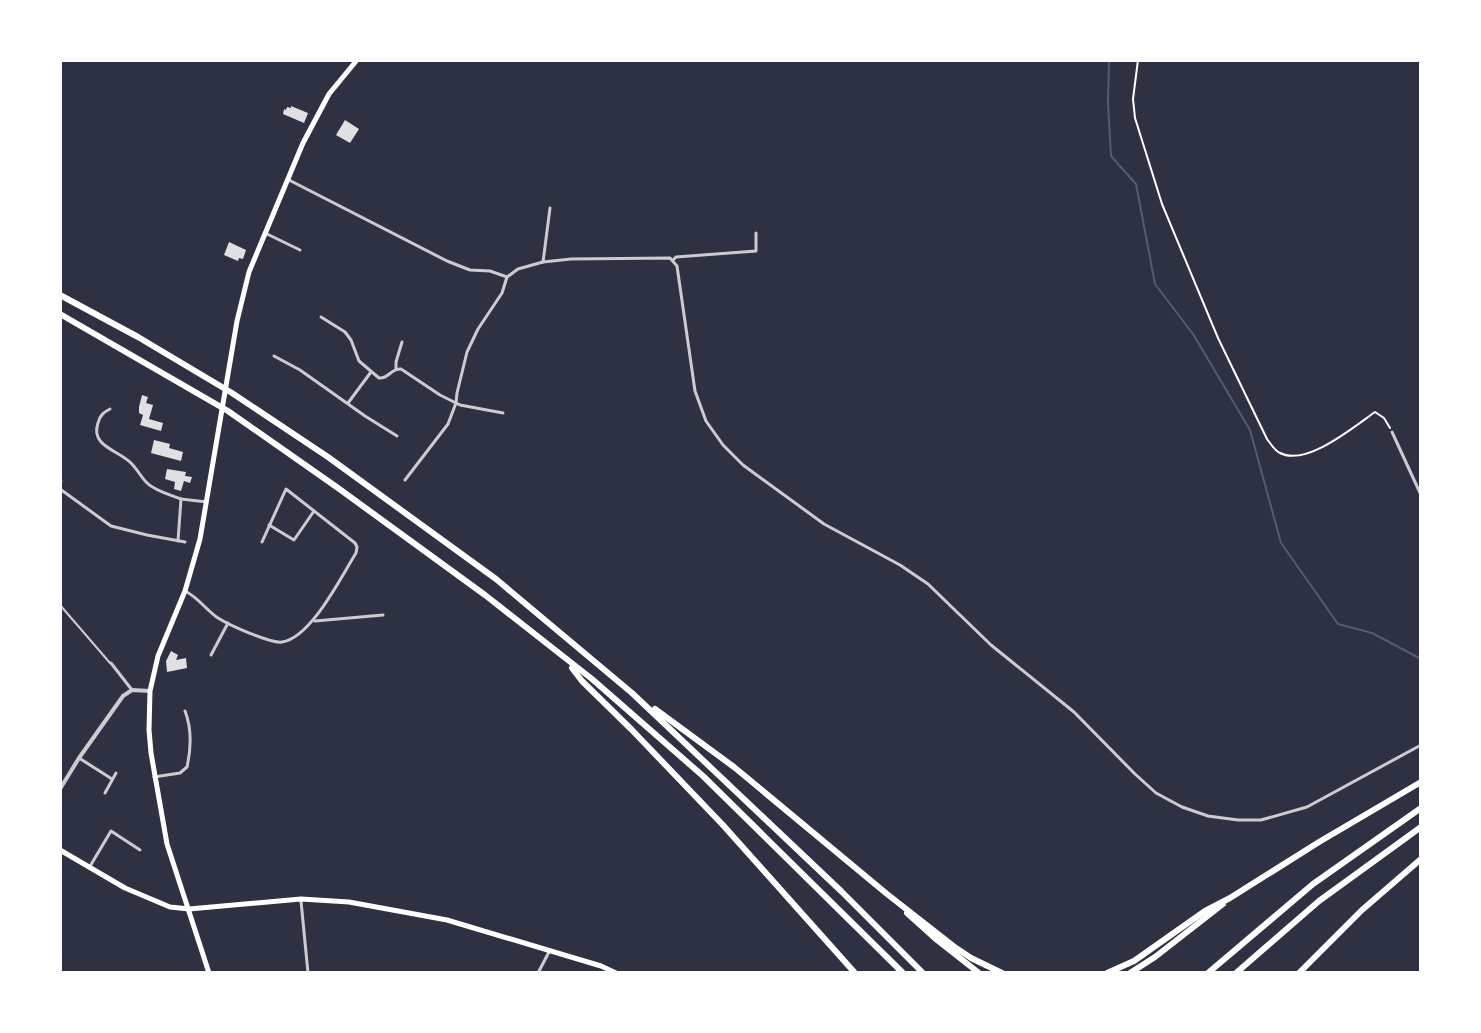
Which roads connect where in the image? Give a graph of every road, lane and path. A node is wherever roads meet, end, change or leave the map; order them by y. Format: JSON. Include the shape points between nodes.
{"nodes":[{"id":1,"x":357,"y":60,"type":"edge"},
{"id":2,"x":1138,"y":60,"type":"edge"},
{"id":3,"x":287,"y":179,"type":"junction"},
{"id":4,"x":550,"y":208,"type":"dead end"},
{"id":5,"x":265,"y":233,"type":"junction"},
{"id":6,"x":756,"y":233,"type":"dead end"},
{"id":7,"x":300,"y":250,"type":"dead end"},
{"id":8,"x":673,"y":260,"type":"junction"},
{"id":9,"x":543,"y":262,"type":"junction"},
{"id":10,"x":507,"y":277,"type":"junction"},
{"id":11,"x":60,"y":295,"type":"edge"},
{"id":12,"x":60,"y":314,"type":"edge"},
{"id":13,"x":321,"y":317,"type":"dead end"},
{"id":14,"x":402,"y":342,"type":"dead end"},
{"id":15,"x":274,"y":356,"type":"dead end"},
{"id":16,"x":396,"y":369,"type":"junction"},
{"id":17,"x":371,"y":372,"type":"junction"},
{"id":18,"x":348,"y":403,"type":"junction"},
{"id":19,"x":456,"y":403,"type":"junction"},
{"id":20,"x":110,"y":409,"type":"dead end"},
{"id":21,"x":503,"y":413,"type":"dead end"},
{"id":22,"x":1392,"y":432,"type":"joint"},
{"id":23,"x":397,"y":436,"type":"dead end"},
{"id":24,"x":405,"y":480,"type":"dead end"},
{"id":25,"x":60,"y":489,"type":"edge"},
{"id":26,"x":1421,"y":495,"type":"edge"},
{"id":27,"x":181,"y":499,"type":"junction"},
{"id":28,"x":207,"y":502,"type":"junction"},
{"id":29,"x":314,"y":511,"type":"junction"},
{"id":30,"x":269,"y":525,"type":"junction"},
{"id":31,"x":178,"y":541,"type":"junction"},
{"id":32,"x":185,"y":542,"type":"dead end"},
{"id":33,"x":262,"y":542,"type":"dead end"},
{"id":34,"x":185,"y":591,"type":"junction"},
{"id":35,"x":60,"y":605,"type":"edge"},
{"id":36,"x":383,"y":615,"type":"dead end"},
{"id":37,"x":313,"y":621,"type":"junction"},
{"id":38,"x":228,"y":623,"type":"junction"},
{"id":39,"x":211,"y":655,"type":"dead end"},
{"id":40,"x":568,"y":662,"type":"junction"},
{"id":41,"x":111,"y":663,"type":"joint"},
{"id":42,"x":132,"y":690,"type":"junction"},
{"id":43,"x":150,"y":691,"type":"junction"},
{"id":44,"x":632,"y":693,"type":"junction"},
{"id":45,"x":185,"y":711,"type":"dead end"},
{"id":46,"x":1421,"y":745,"type":"edge"},
{"id":47,"x":79,"y":758,"type":"junction"},
{"id":48,"x":116,"y":773,"type":"dead end"},
{"id":49,"x":154,"y":777,"type":"junction"},
{"id":50,"x":112,"y":779,"type":"junction"},
{"id":51,"x":1421,"y":782,"type":"edge"},
{"id":52,"x":60,"y":789,"type":"edge"},
{"id":53,"x":105,"y":793,"type":"dead end"},
{"id":54,"x":1421,"y":808,"type":"edge"},
{"id":55,"x":1421,"y":827,"type":"edge"},
{"id":56,"x":60,"y":850,"type":"edge"},
{"id":57,"x":140,"y":850,"type":"dead end"},
{"id":58,"x":1421,"y":859,"type":"edge"},
{"id":59,"x":89,"y":868,"type":"junction"},
{"id":60,"x":887,"y":894,"type":"junction"},
{"id":61,"x":1230,"y":898,"type":"junction"},
{"id":62,"x":301,"y":899,"type":"junction"},
{"id":63,"x":189,"y":909,"type":"junction"},
{"id":64,"x":550,"y":950,"type":"junction"},
{"id":65,"x":209,"y":973,"type":"edge"},
{"id":66,"x":308,"y":973,"type":"edge"},
{"id":67,"x":538,"y":973,"type":"edge"},
{"id":68,"x":616,"y":973,"type":"edge"},
{"id":69,"x":855,"y":973,"type":"edge"},
{"id":70,"x":903,"y":973,"type":"edge"},
{"id":71,"x":923,"y":973,"type":"edge"},
{"id":72,"x":979,"y":973,"type":"edge"},
{"id":73,"x":1002,"y":973,"type":"edge"},
{"id":74,"x":1107,"y":973,"type":"edge"},
{"id":75,"x":1130,"y":973,"type":"edge"},
{"id":76,"x":1208,"y":973,"type":"edge"},
{"id":77,"x":1236,"y":973,"type":"edge"},
{"id":78,"x":1299,"y":973,"type":"edge"}],
"edges":[{"from":1,"to":3,"type":"main road","via":[[329,94]]},
{"from":2,"to":22,"type":"path","via":[[1135,118],[1162,204],[1267,439],[1279,453],[1296,456],[1330,445],[1375,412]]},
{"from":3,"to":5,"type":"main road"},
{"from":3,"to":10,"type":"street","via":[[447,261]]},
{"from":4,"to":9,"type":"street"},
{"from":5,"to":7,"type":"street"},
{"from":5,"to":28,"type":"main road","via":[[237,321]]},
{"from":6,"to":8,"type":"street","via":[[756,251]]},
{"from":8,"to":9,"type":"street"},
{"from":8,"to":46,"type":"street","via":[[695,391],[706,421],[723,445],[824,524],[928,584],[991,645],[1074,712],[1156,793],[1208,816],[1261,820],[1307,807]]},
{"from":9,"to":10,"type":"street"},
{"from":10,"to":19,"type":"street","via":[[467,352]]},
{"from":11,"to":44,"type":"highway","via":[[232,393],[328,457],[496,579]]},
{"from":12,"to":40,"type":"highway","via":[[228,411],[485,595]]},
{"from":13,"to":17,"type":"street","via":[[345,332],[359,361]]},
{"from":14,"to":16,"type":"street"},
{"from":15,"to":18,"type":"street"},
{"from":16,"to":17,"type":"street","via":[[384,378]]},
{"from":16,"to":19,"type":"street"},
{"from":17,"to":18,"type":"street"},
{"from":18,"to":23,"type":"street"},
{"from":19,"to":21,"type":"street"},
{"from":19,"to":24,"type":"street","via":[[448,424]]},
{"from":20,"to":27,"type":"street","via":[[100,417],[100,441],[131,463],[148,485]]},
{"from":22,"to":26,"type":"street"},
{"from":25,"to":31,"type":"street","via":[[111,526]]},
{"from":27,"to":28,"type":"street"},
{"from":27,"to":31,"type":"street"},
{"from":28,"to":34,"type":"main road"},
{"from":29,"to":30,"type":"street","via":[[294,540]]},
{"from":29,"to":30,"type":"street","via":[[286,489]]},
{"from":29,"to":37,"type":"street","via":[[358,549]]},
{"from":30,"to":33,"type":"street"},
{"from":31,"to":32,"type":"street"},
{"from":34,"to":38,"type":"street"},
{"from":34,"to":43,"type":"main road","via":[[158,656]]},
{"from":35,"to":41,"type":"lane"},
{"from":36,"to":37,"type":"street"},
{"from":37,"to":38,"type":"street","via":[[283,643]]},
{"from":38,"to":39,"type":"street"},
{"from":40,"to":69,"type":"highway"},
{"from":40,"to":70,"type":"highway","via":[[703,776]]},
{"from":41,"to":42,"type":"street"},
{"from":42,"to":43,"type":"street"},
{"from":42,"to":47,"type":"street"},
{"from":43,"to":49,"type":"main road"},
{"from":44,"to":60,"type":"highway","via":[[734,767]]},
{"from":44,"to":71,"type":"highway"},
{"from":45,"to":49,"type":"street","via":[[190,723],[187,767]]},
{"from":47,"to":50,"type":"street"},
{"from":47,"to":52,"type":"street"},
{"from":48,"to":50,"type":"street"},
{"from":49,"to":63,"type":"main road","via":[[173,867]]},
{"from":50,"to":53,"type":"street"},
{"from":51,"to":61,"type":"highway"},
{"from":54,"to":76,"type":"highway","via":[[1313,884]]},
{"from":55,"to":77,"type":"highway","via":[[1319,901]]},
{"from":56,"to":59,"type":"main road"},
{"from":57,"to":59,"type":"street","via":[[111,831]]},
{"from":58,"to":78,"type":"highway"},
{"from":59,"to":63,"type":"main road","via":[[150,900]]},
{"from":60,"to":72,"type":"highway"},
{"from":60,"to":73,"type":"highway","via":[[963,953]]},
{"from":61,"to":74,"type":"highway"},
{"from":61,"to":75,"type":"highway"},
{"from":62,"to":63,"type":"main road"},
{"from":62,"to":64,"type":"main road","via":[[432,917]]},
{"from":62,"to":66,"type":"street"},
{"from":63,"to":65,"type":"main road"},
{"from":64,"to":67,"type":"street"},
{"from":64,"to":68,"type":"main road"}]}
